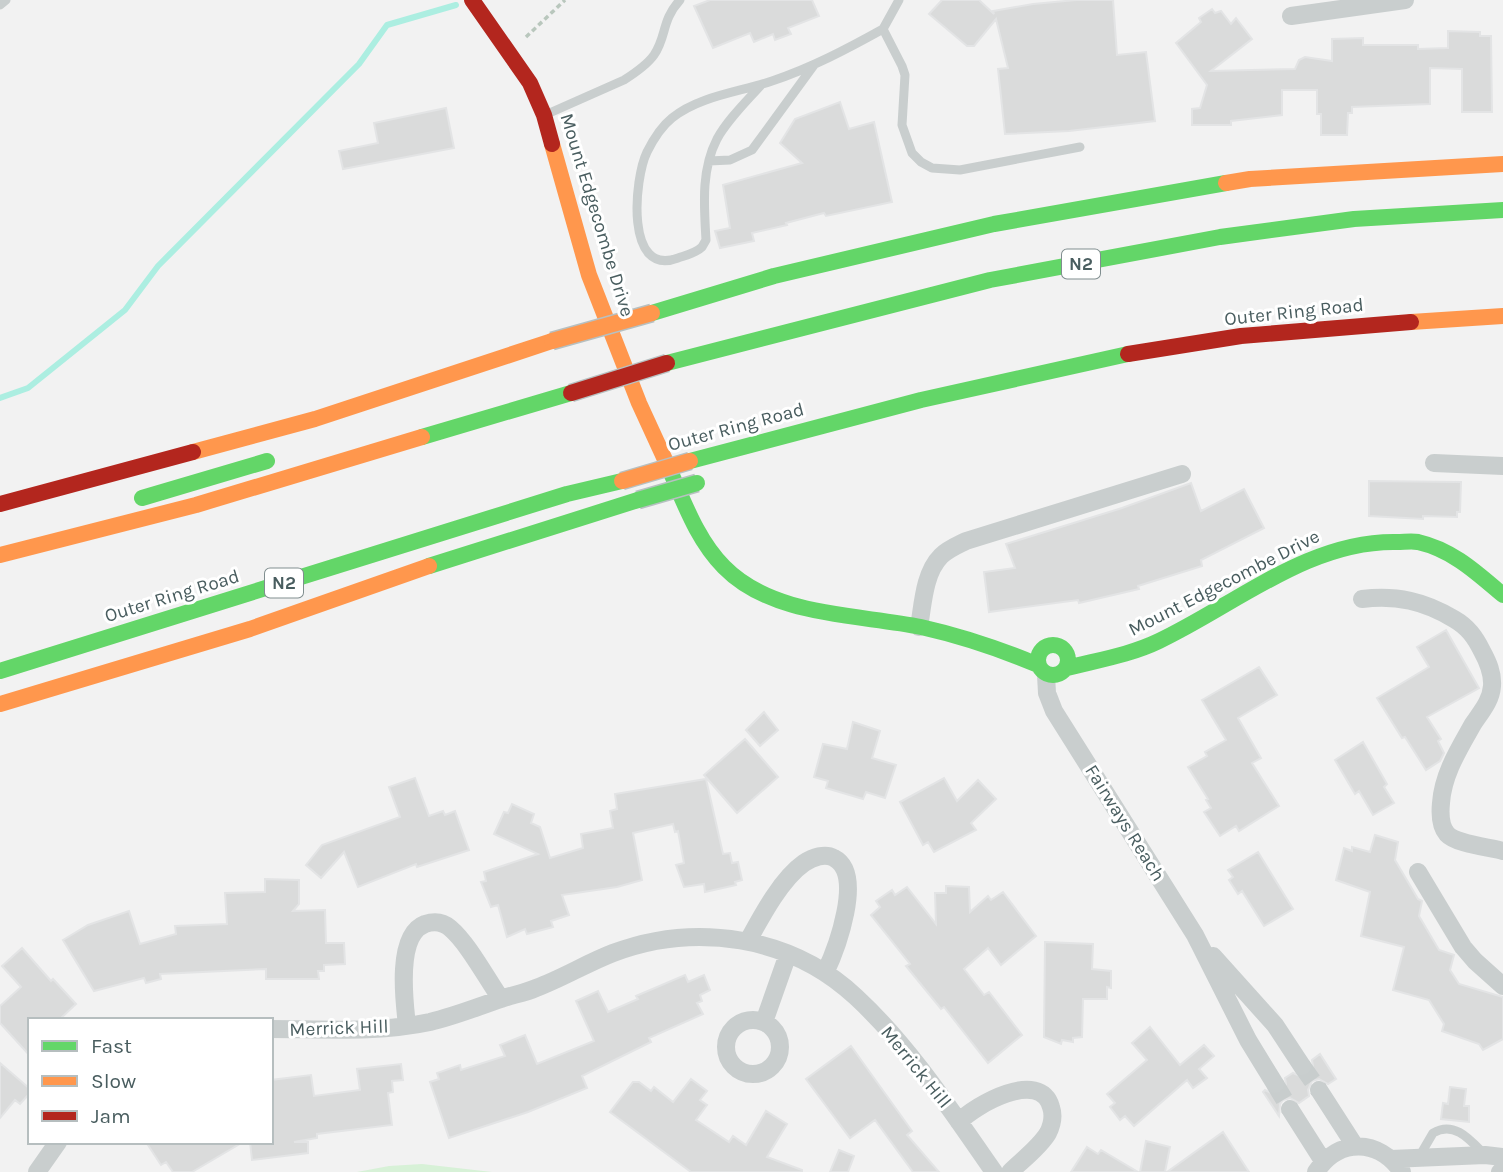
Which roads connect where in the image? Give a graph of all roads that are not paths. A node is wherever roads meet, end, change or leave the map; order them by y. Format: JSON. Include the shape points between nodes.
{"nodes":[{"id":1,"x":6,"y":0,"type":"edge"},
{"id":2,"x":472,"y":0,"type":"edge"},
{"id":3,"x":680,"y":0,"type":"edge"},
{"id":4,"x":899,"y":0,"type":"edge"},
{"id":5,"x":1405,"y":0,"type":"edge"},
{"id":6,"x":0,"y":5,"type":"edge"},
{"id":7,"x":1291,"y":16,"type":"dead end"},
{"id":8,"x":883,"y":29,"type":"junction"},
{"id":9,"x":815,"y":64,"type":"junction"},
{"id":10,"x":762,"y":84,"type":"junction"},
{"id":11,"x":544,"y":115,"type":"junction"},
{"id":12,"x":1080,"y":147,"type":"dead end"},
{"id":13,"x":709,"y":161,"type":"junction"},
{"id":14,"x":1503,"y":164,"type":"edge"},
{"id":15,"x":1503,"y":210,"type":"edge"},
{"id":16,"x":990,"y":280,"type":"junction"},
{"id":17,"x":869,"y":294,"type":"dead end"},
{"id":18,"x":1503,"y":316,"type":"edge"},
{"id":19,"x":636,"y":354,"type":"dead end"},
{"id":20,"x":609,"y":362,"type":"dead end"},
{"id":21,"x":875,"y":411,"type":"junction"},
{"id":22,"x":797,"y":449,"type":"dead end"},
{"id":23,"x":279,"y":458,"type":"dead end"},
{"id":24,"x":1434,"y":463,"type":"dead end"},
{"id":25,"x":1503,"y":466,"type":"edge"},
{"id":26,"x":1182,"y":474,"type":"dead end"},
{"id":27,"x":704,"y":480,"type":"dead end"},
{"id":28,"x":567,"y":494,"type":"junction"},
{"id":29,"x":0,"y":503,"type":"edge"},
{"id":30,"x":123,"y":504,"type":"dead end"},
{"id":31,"x":59,"y":523,"type":"dead end"},
{"id":32,"x":0,"y":540,"type":"edge"},
{"id":33,"x":0,"y":555,"type":"edge"},
{"id":34,"x":1503,"y":595,"type":"edge"},
{"id":35,"x":1362,"y":599,"type":"dead end"},
{"id":36,"x":919,"y":627,"type":"junction"},
{"id":37,"x":1053,"y":664,"type":"junction"},
{"id":38,"x":0,"y":671,"type":"edge"},
{"id":39,"x":0,"y":687,"type":"edge"},
{"id":40,"x":0,"y":704,"type":"edge"},
{"id":41,"x":1503,"y":851,"type":"edge"},
{"id":42,"x":1418,"y":872,"type":"dead end"},
{"id":43,"x":1195,"y":935,"type":"junction"},
{"id":44,"x":748,"y":942,"type":"junction"},
{"id":45,"x":788,"y":954,"type":"junction"},
{"id":46,"x":825,"y":973,"type":"junction"},
{"id":47,"x":1503,"y":986,"type":"edge"},
{"id":48,"x":501,"y":999,"type":"junction"},
{"id":49,"x":764,"y":1023,"type":"dead end"},
{"id":50,"x":407,"y":1025,"type":"junction"},
{"id":51,"x":273,"y":1029,"type":"edge"},
{"id":52,"x":1302,"y":1066,"type":"tunnel mouth"},
{"id":53,"x":1275,"y":1084,"type":"tunnel mouth"},
{"id":54,"x":1319,"y":1090,"type":"tunnel mouth"},
{"id":55,"x":1290,"y":1109,"type":"tunnel mouth"},
{"id":56,"x":959,"y":1122,"type":"junction"},
{"id":57,"x":57,"y":1144,"type":"edge"},
{"id":58,"x":1355,"y":1146,"type":"junction"},
{"id":59,"x":1494,"y":1156,"type":"edge"},
{"id":60,"x":1418,"y":1158,"type":"junction"},
{"id":61,"x":1397,"y":1165,"type":"edge"},
{"id":62,"x":1319,"y":1166,"type":"edge"},
{"id":63,"x":37,"y":1172,"type":"edge"},
{"id":64,"x":994,"y":1172,"type":"edge"},
{"id":65,"x":1010,"y":1172,"type":"edge"}],
"edges":[{"from":1,"to":6,"type":"lane"},
{"from":2,"to":11,"type":"main road","name":"Mount Edgecombe Drive","via":[[530,83]]},
{"from":3,"to":11,"type":"lane","via":[[665,20],[656,53],[636,72]]},
{"from":4,"to":8,"type":"lane"},
{"from":5,"to":7,"type":"street"},
{"from":8,"to":9,"type":"lane"},
{"from":8,"to":12,"type":"lane","via":[[905,75],[902,125],[912,153],[921,162],[932,168],[960,170]]},
{"from":9,"to":10,"type":"lane"},
{"from":9,"to":13,"type":"lane","via":[[752,150],[730,160]]},
{"from":10,"to":13,"type":"lane","via":[[718,138]]},
{"from":10,"to":13,"type":"lane","via":[[695,104],[672,118],[646,153],[639,182],[638,225],[649,256],[671,261],[704,244],[704,183]]},
{"from":11,"to":36,"type":"main road","name":"Mount Edgecombe Drive","via":[[589,275],[639,403],[702,540],[730,573],[779,600]]},
{"from":14,"to":29,"type":"main road","bridge":true,"via":[[1250,179],[994,224],[774,276],[552,341],[314,419]]},
{"from":15,"to":16,"type":"main road","number":"N2","via":[[1354,219],[1247,233]]},
{"from":16,"to":17,"type":"main road"},
{"from":16,"to":33,"type":"main road","number":"N2","bridge":true,"via":[[667,363],[197,505]]},
{"from":18,"to":21,"type":"main road","name":"Outer Ring Road","number":"N2","via":[[1252,335],[1156,349]]},
{"from":19,"to":20,"type":"main road"},
{"from":21,"to":22,"type":"main road","via":[[840,435]]},
{"from":21,"to":28,"type":"main road","name":"Outer Ring Road","number":"N2","bridge":true},
{"from":23,"to":30,"type":"main road"},
{"from":24,"to":25,"type":"street"},
{"from":26,"to":36,"type":"street","via":[[951,549],[932,569]]},
{"from":27,"to":40,"type":"main road","bridge":true,"via":[[432,565],[250,629]]},
{"from":28,"to":38,"type":"main road","name":"Outer Ring Road","number":"N2"},
{"from":28,"to":39,"type":"main road"},
{"from":31,"to":32,"type":"main road"},
{"from":34,"to":37,"type":"main road","name":"Mount Edgecombe Drive","via":[[1471,565],[1439,548],[1381,540],[1321,554],[1130,653]]},
{"from":35,"to":41,"type":"street","via":[[1413,600],[1436,608],[1474,635],[1487,660],[1492,688],[1489,701],[1448,768],[1440,812],[1450,836]]},
{"from":36,"to":37,"type":"main road","name":"Mount Edgecombe Drive"},
{"from":37,"to":43,"type":"street","name":"Fairways Reach","via":[[1054,711]]},
{"from":42,"to":47,"type":"street","via":[[1463,947]]},
{"from":43,"to":52,"type":"street","name":"Fairways Reach","via":[[1275,1025]]},
{"from":43,"to":53,"type":"street","name":"Fairways Reach"},
{"from":44,"to":45,"type":"street","name":"Merrick Hill"},
{"from":44,"to":46,"type":"street","via":[[792,875],[811,859],[832,857],[845,869],[848,881],[839,938]]},
{"from":44,"to":48,"type":"street","name":"Merrick Hill","via":[[709,935],[667,937],[614,953],[536,989]]},
{"from":45,"to":46,"type":"street","name":"Merrick Hill"},
{"from":45,"to":49,"type":"street"},
{"from":46,"to":56,"type":"street","name":"Merrick Hill","via":[[856,996],[896,1039]]},
{"from":48,"to":50,"type":"street","name":"Merrick Hill","via":[[471,1011]]},
{"from":48,"to":50,"type":"street","name":"Merrick Hill","via":[[460,938],[448,926],[427,923],[411,936],[407,947]]},
{"from":50,"to":51,"type":"street","name":"Merrick Hill"},
{"from":54,"to":58,"type":"street"},
{"from":55,"to":62,"type":"street"},
{"from":56,"to":64,"type":"street","name":"Merrick Hill"},
{"from":56,"to":65,"type":"street","via":[[970,1111],[1010,1093],[1031,1090],[1047,1098],[1052,1113],[1049,1130]]},
{"from":57,"to":63,"type":"street"},
{"from":58,"to":61,"type":"street","via":[[1368,1147]]},
{"from":58,"to":62,"type":"street","via":[[1338,1151]]},
{"from":59,"to":60,"type":"street"},
{"from":59,"to":60,"type":"lane","via":[[1460,1132],[1444,1128],[1430,1136]]},
{"from":60,"to":61,"type":"street"}]}
